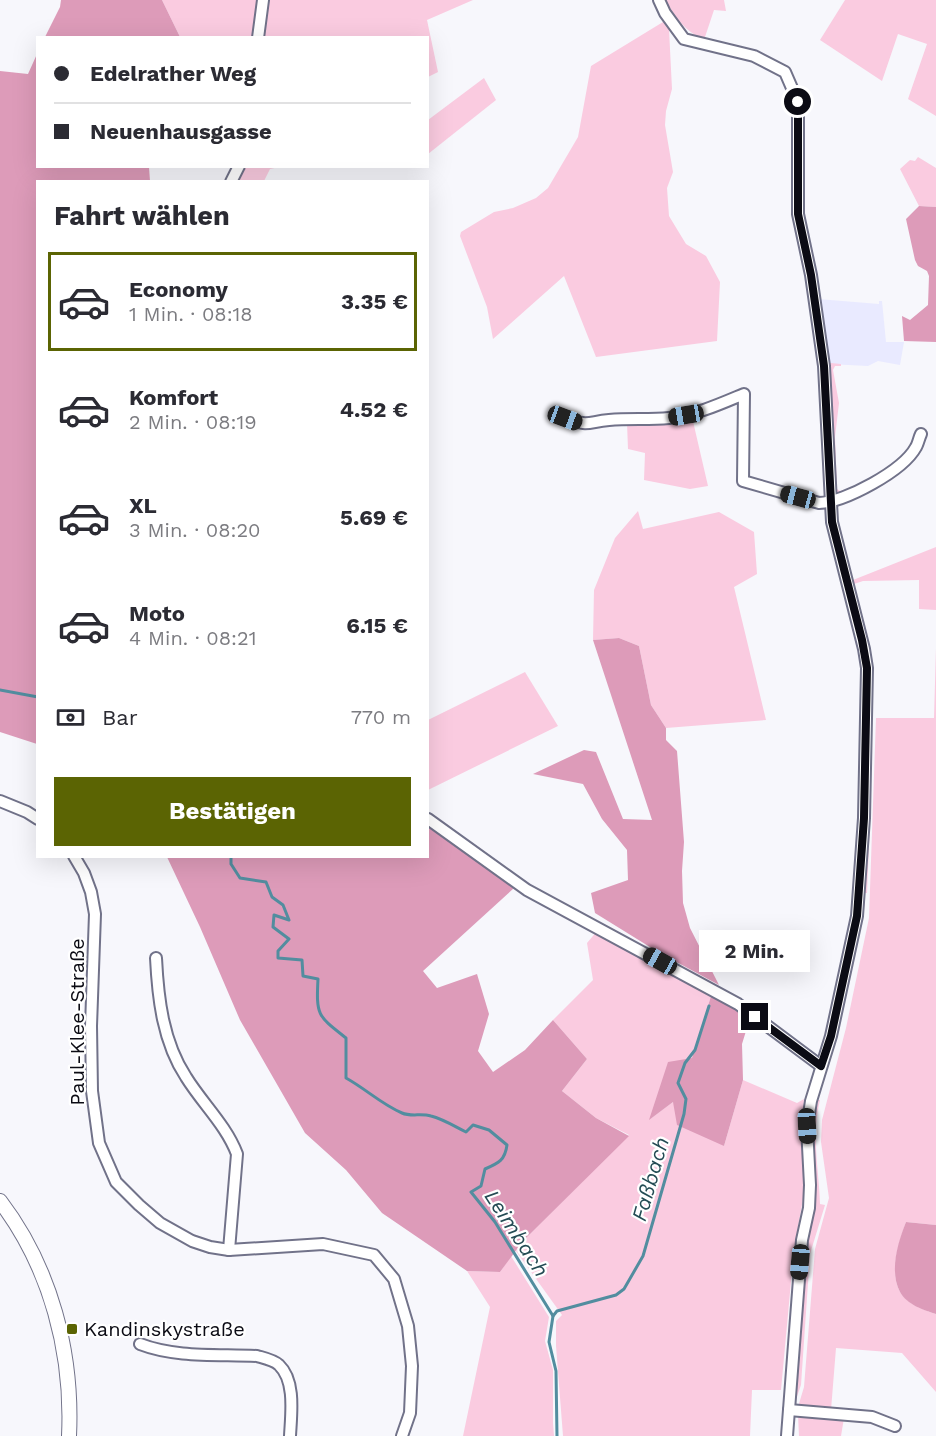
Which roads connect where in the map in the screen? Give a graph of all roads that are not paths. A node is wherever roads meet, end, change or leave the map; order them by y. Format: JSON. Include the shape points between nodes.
{"nodes":[{"id":1,"x":263,"y":0,"type":"edge"},
{"id":2,"x":659,"y":0,"type":"edge"},
{"id":3,"x":258,"y":36,"type":"edge"},
{"id":4,"x":565,"y":418,"type":"dead end"},
{"id":5,"x":921,"y":434,"type":"dead end"},
{"id":6,"x":830,"y":502,"type":"junction"},
{"id":7,"x":0,"y":801,"type":"edge"},
{"id":8,"x":36,"y":818,"type":"edge"},
{"id":9,"x":429,"y":820,"type":"edge"},
{"id":10,"x":75,"y":858,"type":"edge"},
{"id":11,"x":156,"y":958,"type":"dead end"},
{"id":12,"x":821,"y":1066,"type":"junction"},
{"id":13,"x":0,"y":1201,"type":"edge"},
{"id":14,"x":229,"y":1250,"type":"junction"},
{"id":15,"x":140,"y":1344,"type":"dead end"},
{"id":16,"x":789,"y":1410,"type":"junction"},
{"id":17,"x":895,"y":1426,"type":"dead end"},
{"id":18,"x":69,"y":1436,"type":"edge"},
{"id":19,"x":290,"y":1436,"type":"edge"},
{"id":20,"x":402,"y":1436,"type":"edge"},
{"id":21,"x":787,"y":1436,"type":"edge"}],
"edges":[{"from":1,"to":3,"type":"street"},
{"from":2,"to":6,"type":"street","via":[[684,39],[754,56],[785,72],[798,102],[798,214],[824,366]]},
{"from":4,"to":6,"type":"street","via":[[589,424],[670,418],[703,411],[744,394],[743,481],[819,503]]},
{"from":5,"to":6,"type":"street","via":[[915,449],[879,481]]},
{"from":6,"to":12,"type":"street","via":[[867,668],[864,818],[857,916]]},
{"from":7,"to":8,"type":"street"},
{"from":9,"to":12,"type":"street","via":[[527,890],[738,1004]]},
{"from":10,"to":14,"type":"street","name":"Paul-Klee-Straße","via":[[91,892],[95,914],[92,1091],[99,1143],[116,1182],[160,1223],[192,1241]]},
{"from":11,"to":14,"type":"street","via":[[169,1046],[237,1154]]},
{"from":12,"to":16,"type":"street","via":[[807,1126],[809,1208],[802,1240]]},
{"from":13,"to":18,"type":"street","via":[[38,1264],[53,1304],[68,1378]]},
{"from":14,"to":20,"type":"street","name":"Paul-Klee-Straße","via":[[323,1244],[374,1255],[394,1279],[408,1326],[412,1366],[410,1413]]},
{"from":15,"to":19,"type":"street","via":[[181,1353],[257,1356],[279,1365],[290,1384]]},
{"from":16,"to":17,"type":"street","via":[[872,1417]]},
{"from":16,"to":21,"type":"street"}]}
